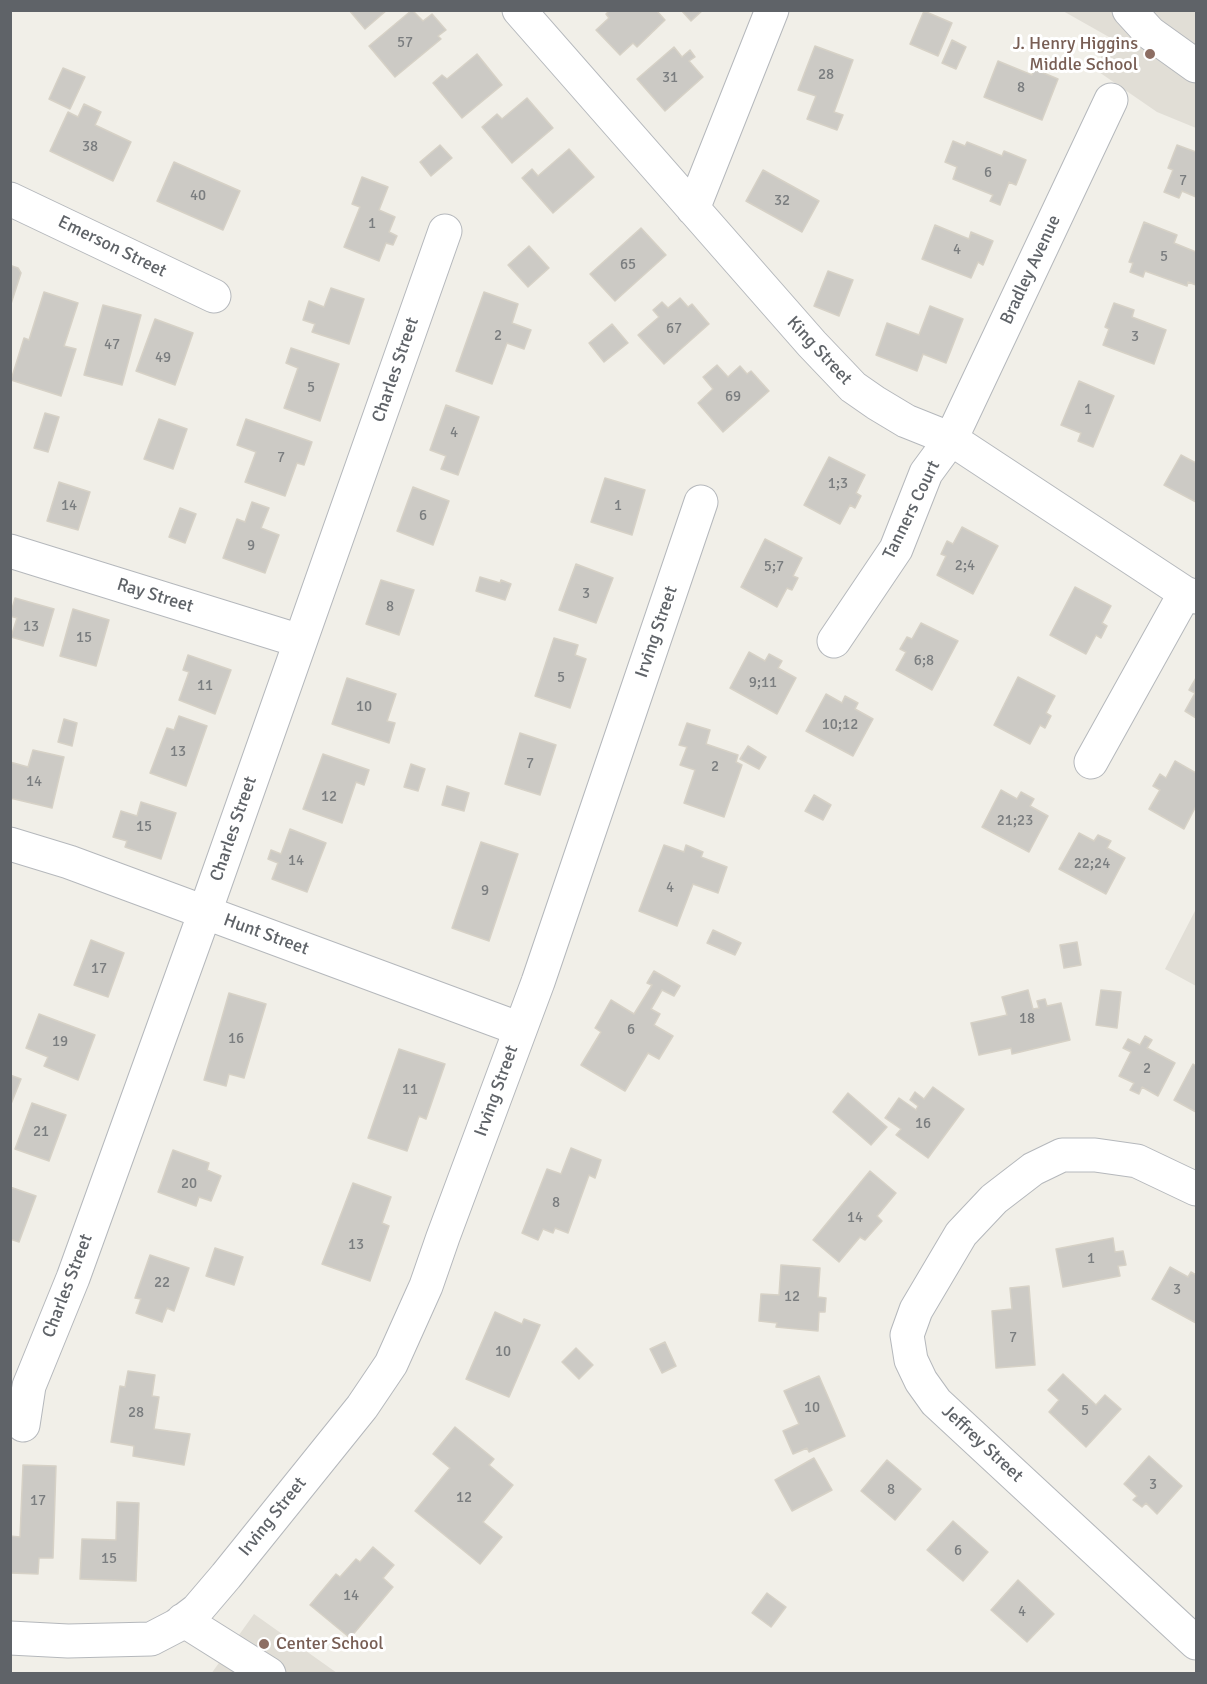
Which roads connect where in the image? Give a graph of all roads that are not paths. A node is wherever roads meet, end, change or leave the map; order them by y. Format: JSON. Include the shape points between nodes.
{"nodes":[{"id":1,"x":519,"y":10,"type":"edge"},
{"id":2,"x":771,"y":10,"type":"edge"},
{"id":3,"x":1129,"y":10,"type":"edge"},
{"id":4,"x":1197,"y":66,"type":"edge"},
{"id":5,"x":1111,"y":100,"type":"dead end"},
{"id":6,"x":10,"y":199,"type":"edge"},
{"id":7,"x":693,"y":209,"type":"junction"},
{"id":8,"x":445,"y":231,"type":"dead end"},
{"id":9,"x":214,"y":296,"type":"dead end"},
{"id":10,"x":951,"y":439,"type":"junction"},
{"id":11,"x":701,"y":502,"type":"dead end"},
{"id":12,"x":10,"y":551,"type":"edge"},
{"id":13,"x":1191,"y":595,"type":"edge"},
{"id":14,"x":300,"y":641,"type":"junction"},
{"id":15,"x":834,"y":641,"type":"dead end"},
{"id":16,"x":1091,"y":762,"type":"dead end"},
{"id":17,"x":10,"y":844,"type":"edge"},
{"id":18,"x":205,"y":912,"type":"junction"},
{"id":19,"x":520,"y":1029,"type":"junction"},
{"id":20,"x":1197,"y":1189,"type":"edge"},
{"id":21,"x":23,"y":1425,"type":"dead end"},
{"id":22,"x":183,"y":1620,"type":"junction"},
{"id":23,"x":10,"y":1638,"type":"edge"},
{"id":24,"x":1197,"y":1643,"type":"edge"},
{"id":25,"x":269,"y":1674,"type":"edge"}],
"edges":[{"from":1,"to":7,"type":"street","name":"King Street"},
{"from":2,"to":7,"type":"street"},
{"from":3,"to":4,"type":"street","via":[[1150,33]]},
{"from":5,"to":10,"type":"street","name":"Bradley Avenue"},
{"from":6,"to":9,"type":"street","name":"Emerson Street"},
{"from":7,"to":10,"type":"street","name":"King Street","via":[[853,387],[906,421]]},
{"from":8,"to":14,"type":"street","name":"Charles Street"},
{"from":10,"to":13,"type":"street","name":"King Street"},
{"from":10,"to":15,"type":"street","name":"Tanners Court","via":[[926,473],[896,549]]},
{"from":11,"to":19,"type":"street","name":"Irving Street"},
{"from":12,"to":14,"type":"street","name":"Ray Street"},
{"from":13,"to":16,"type":"street"},
{"from":14,"to":18,"type":"street","name":"Charles Street"},
{"from":17,"to":18,"type":"street","name":"Hunt Street"},
{"from":18,"to":19,"type":"street","name":"Hunt Street"},
{"from":18,"to":21,"type":"street","name":"Charles Street","via":[[29,1386]]},
{"from":19,"to":22,"type":"street","name":"Irving Street","via":[[426,1286],[391,1365],[362,1407],[233,1567],[197,1610]]},
{"from":20,"to":24,"type":"street","name":"Jeffrey Street","via":[[1137,1161],[1095,1155],[1062,1155],[1033,1169],[988,1204],[961,1234],[916,1310],[907,1335],[911,1360],[936,1402]]},
{"from":22,"to":23,"type":"street","name":"Irving Street","via":[[151,1639]]},
{"from":22,"to":25,"type":"street"}]}
